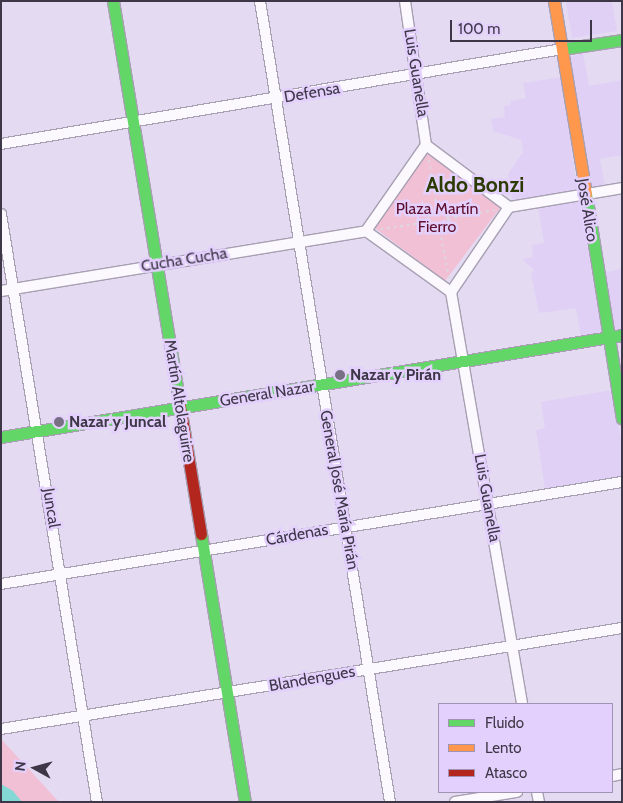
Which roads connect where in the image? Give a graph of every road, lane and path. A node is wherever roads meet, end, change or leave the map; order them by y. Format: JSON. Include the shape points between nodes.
{"nodes":[{"id":1,"x":113,"y":1,"type":"edge"},
{"id":2,"x":260,"y":1,"type":"edge"},
{"id":3,"x":405,"y":1,"type":"edge"},
{"id":4,"x":554,"y":1,"type":"edge"},
{"id":5,"x":622,"y":40,"type":"edge"},
{"id":6,"x":562,"y":49,"type":"junction"},
{"id":7,"x":416,"y":75,"type":"junction"},
{"id":8,"x":275,"y":100,"type":"junction"},
{"id":9,"x":132,"y":122,"type":"junction"},
{"id":10,"x":1,"y":144,"type":"edge"},
{"id":11,"x":426,"y":145,"type":"junction"},
{"id":12,"x":622,"y":188,"type":"edge"},
{"id":13,"x":584,"y":195,"type":"junction"},
{"id":14,"x":508,"y":207,"type":"junction"},
{"id":15,"x":437,"y":210,"type":"junction"},
{"id":16,"x":1,"y":214,"type":"edge"},
{"id":17,"x":448,"y":219,"type":"junction"},
{"id":18,"x":428,"y":222,"type":"junction"},
{"id":19,"x":366,"y":231,"type":"junction"},
{"id":20,"x":440,"y":231,"type":"junction"},
{"id":21,"x":298,"y":241,"type":"junction"},
{"id":22,"x":156,"y":265,"type":"junction"},
{"id":23,"x":14,"y":289,"type":"junction"},
{"id":24,"x":1,"y":291,"type":"edge"},
{"id":25,"x":451,"y":292,"type":"junction"},
{"id":26,"x":622,"y":335,"type":"edge"},
{"id":27,"x":608,"y":338,"type":"junction"},
{"id":28,"x":463,"y":362,"type":"junction"},
{"id":29,"x":321,"y":385,"type":"junction"},
{"id":30,"x":180,"y":408,"type":"junction"},
{"id":31,"x":622,"y":418,"type":"edge"},
{"id":32,"x":39,"y":431,"type":"junction"},
{"id":33,"x":1,"y":437,"type":"edge"},
{"id":34,"x":622,"y":482,"type":"edge"},
{"id":35,"x":488,"y":504,"type":"junction"},
{"id":36,"x":346,"y":526,"type":"junction"},
{"id":37,"x":204,"y":551,"type":"junction"},
{"id":38,"x":61,"y":574,"type":"junction"},
{"id":39,"x":1,"y":584,"type":"edge"},
{"id":40,"x":622,"y":628,"type":"edge"},
{"id":41,"x":512,"y":646,"type":"junction"},
{"id":42,"x":369,"y":670,"type":"junction"},
{"id":43,"x":228,"y":693,"type":"junction"},
{"id":44,"x":522,"y":703,"type":"edge"},
{"id":45,"x":83,"y":717,"type":"junction"},
{"id":46,"x":2,"y":729,"type":"edge"},
{"id":47,"x":511,"y":793,"type":"edge"},
{"id":48,"x":97,"y":802,"type":"edge"},
{"id":49,"x":245,"y":802,"type":"edge"},
{"id":50,"x":390,"y":802,"type":"edge"},
{"id":51,"x":455,"y":802,"type":"edge"}],
"edges":[{"from":1,"to":9,"type":"street","name":"Martín Altolaguirre"},
{"from":2,"to":8,"type":"street","name":"General José María Pirán"},
{"from":3,"to":7,"type":"street","name":"Luis Guanella"},
{"from":4,"to":6,"type":"street","name":"José Alico"},
{"from":5,"to":6,"type":"street","name":"Defensa"},
{"from":6,"to":7,"type":"street","name":"Defensa"},
{"from":6,"to":13,"type":"street","name":"José Alico"},
{"from":7,"to":8,"type":"street","name":"Defensa"},
{"from":7,"to":11,"type":"street","name":"Luis Guanella"},
{"from":8,"to":9,"type":"street","name":"Defensa"},
{"from":8,"to":21,"type":"street","name":"General José María Pirán"},
{"from":9,"to":10,"type":"street","name":"Defensa"},
{"from":9,"to":22,"type":"street","name":"Martín Altolaguirre"},
{"from":11,"to":14,"type":"street"},
{"from":11,"to":15,"type":"path"},
{"from":11,"to":19,"type":"street"},
{"from":12,"to":13,"type":"street"},
{"from":13,"to":14,"type":"street"},
{"from":13,"to":27,"type":"street","name":"José Alico"},
{"from":14,"to":17,"type":"path"},
{"from":14,"to":25,"type":"street"},
{"from":15,"to":17,"type":"path","via":[[444,211]]},
{"from":15,"to":18,"type":"path","via":[[430,214]]},
{"from":16,"to":23,"type":"street","name":"Juncal"},
{"from":17,"to":20,"type":"path","via":[[446,227]]},
{"from":18,"to":19,"type":"path"},
{"from":18,"to":20,"type":"path","via":[[432,229]]},
{"from":19,"to":21,"type":"street","name":"Cucha Cucha"},
{"from":19,"to":25,"type":"street"},
{"from":20,"to":25,"type":"path"},
{"from":21,"to":22,"type":"street","name":"Cucha Cucha"},
{"from":21,"to":29,"type":"street","name":"General José María Pirán"},
{"from":22,"to":23,"type":"street","name":"Cucha Cucha"},
{"from":22,"to":30,"type":"street","name":"Martín Altolaguirre"},
{"from":23,"to":24,"type":"street","name":"Cucha Cucha"},
{"from":23,"to":32,"type":"street","name":"Juncal"},
{"from":25,"to":28,"type":"street","name":"Luis Guanella"},
{"from":26,"to":27,"type":"street","name":"General Nazar"},
{"from":27,"to":28,"type":"street","name":"General Nazar"},
{"from":27,"to":31,"type":"street","name":"José Alico"},
{"from":28,"to":29,"type":"street","name":"General Nazar"},
{"from":28,"to":35,"type":"street","name":"Luis Guanella"},
{"from":29,"to":30,"type":"street","name":"General Nazar"},
{"from":29,"to":36,"type":"street","name":"General José María Pirán"},
{"from":30,"to":32,"type":"street","name":"General Nazar"},
{"from":30,"to":37,"type":"street","name":"Martín Altolaguirre"},
{"from":32,"to":33,"type":"street","name":"General Nazar"},
{"from":32,"to":38,"type":"street","name":"Juncal"},
{"from":34,"to":35,"type":"street","name":"Cárdenas"},
{"from":35,"to":36,"type":"street","name":"Cárdenas"},
{"from":35,"to":41,"type":"street","name":"Luis Guanella"},
{"from":36,"to":37,"type":"street","name":"Cárdenas"},
{"from":36,"to":42,"type":"street","name":"General José María Pirán"},
{"from":37,"to":38,"type":"street","name":"Cárdenas"},
{"from":37,"to":43,"type":"street","name":"Martín Altolaguirre"},
{"from":38,"to":39,"type":"street","name":"Cárdenas"},
{"from":38,"to":45,"type":"street","name":"Juncal"},
{"from":40,"to":41,"type":"street","name":"Blandengues"},
{"from":41,"to":42,"type":"street","name":"Blandengues"},
{"from":41,"to":44,"type":"street","name":"Luis Guanella"},
{"from":42,"to":43,"type":"street","name":"Blandengues"},
{"from":42,"to":50,"type":"street","name":"General José María Pirán"},
{"from":43,"to":45,"type":"street","name":"Blandengues"},
{"from":43,"to":49,"type":"street","name":"Martín Altolaguirre"},
{"from":45,"to":46,"type":"street","name":"Blandengues"},
{"from":45,"to":48,"type":"street","name":"Juncal"},
{"from":47,"to":51,"type":"street"}]}
